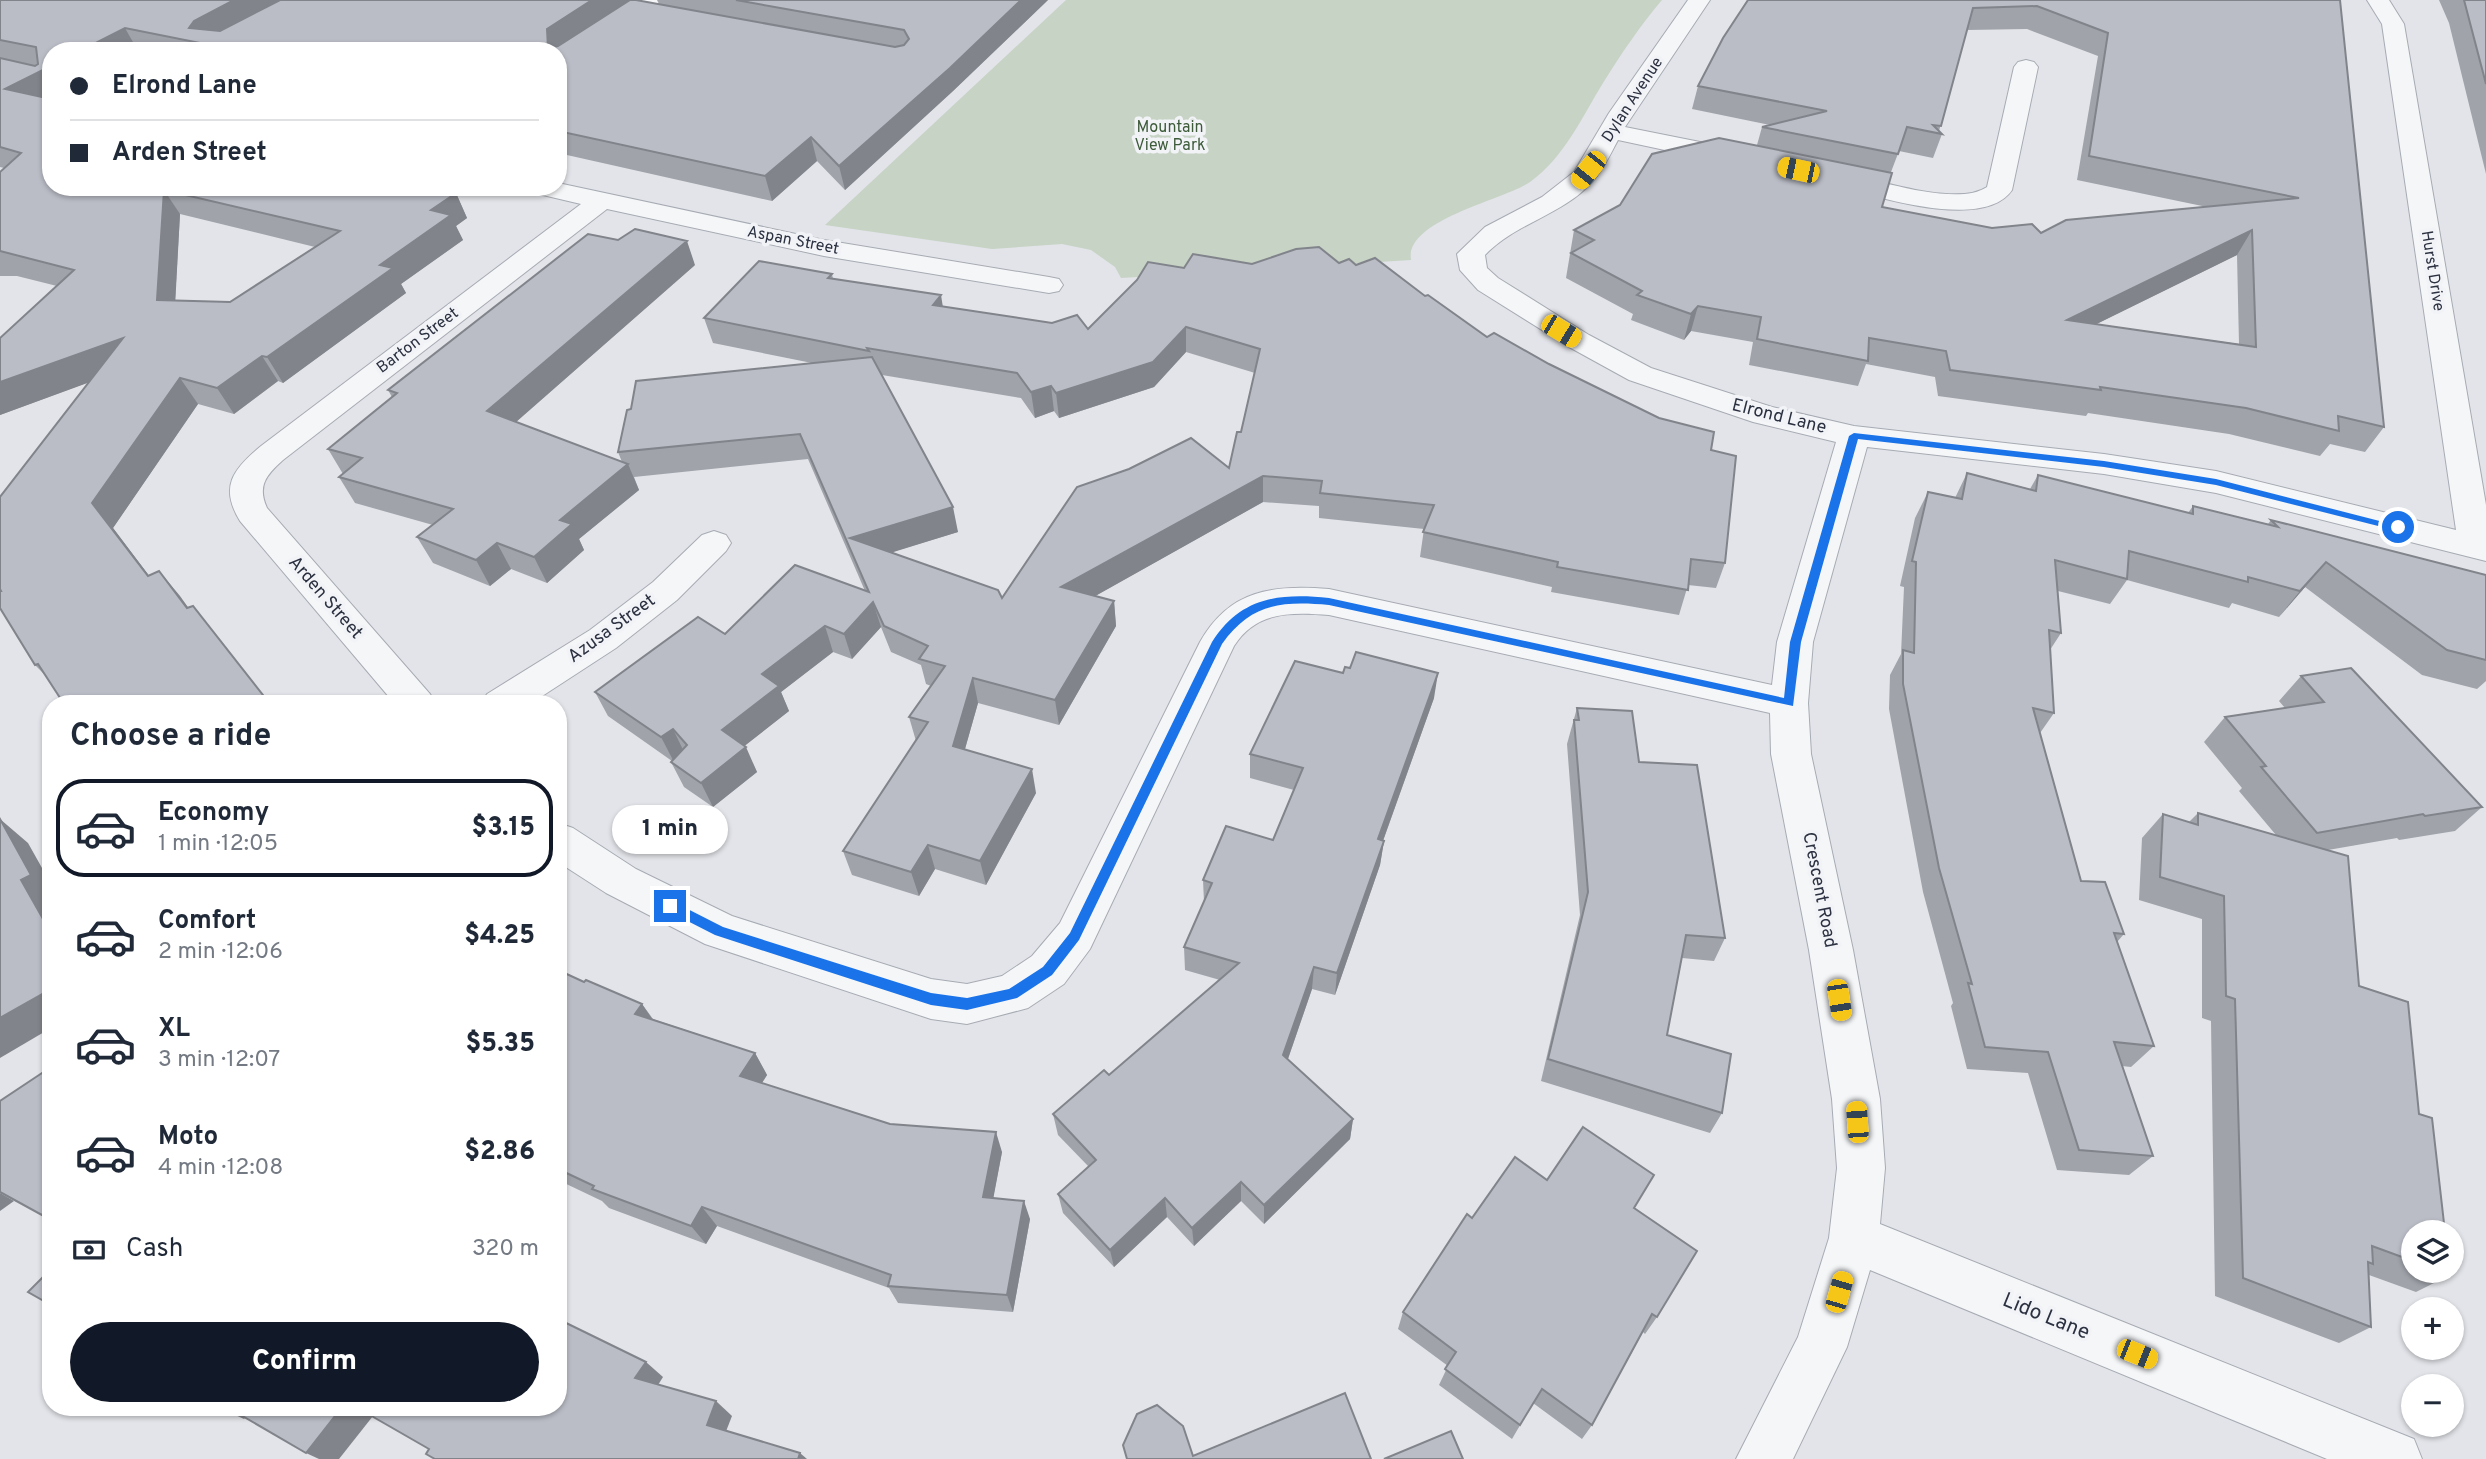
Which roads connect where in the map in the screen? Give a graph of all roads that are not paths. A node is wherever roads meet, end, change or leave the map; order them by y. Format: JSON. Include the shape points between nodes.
{"nodes":[{"id":1,"x":1699,"y":0,"type":"edge"},
{"id":2,"x":2378,"y":0,"type":"edge"},
{"id":3,"x":651,"y":10,"type":"edge"},
{"id":4,"x":567,"y":57,"type":"edge"},
{"id":5,"x":2026,"y":66,"type":"dead end"},
{"id":6,"x":1610,"y":131,"type":"junction"},
{"id":7,"x":1758,"y":162,"type":"edge"},
{"id":8,"x":1812,"y":173,"type":"edge"},
{"id":9,"x":567,"y":194,"type":"edge"},
{"id":10,"x":600,"y":202,"type":"junction"},
{"id":11,"x":1474,"y":270,"type":"joint"},
{"id":12,"x":1049,"y":285,"type":"dead end"},
{"id":13,"x":1854,"y":436,"type":"junction"},
{"id":14,"x":244,"y":486,"type":"joint"},
{"id":15,"x":715,"y":543,"type":"dead end"},
{"id":16,"x":2481,"y":548,"type":"edge"},
{"id":17,"x":409,"y":695,"type":"edge"},
{"id":18,"x":514,"y":695,"type":"edge"},
{"id":19,"x":1789,"y":703,"type":"junction"},
{"id":20,"x":567,"y":846,"type":"edge"},
{"id":21,"x":1854,"y":1238,"type":"junction"},
{"id":22,"x":1764,"y":1459,"type":"edge"},
{"id":23,"x":2394,"y":1459,"type":"edge"}],
"edges":[{"from":1,"to":6,"type":"street","name":"Dylan Avenue"},
{"from":2,"to":16,"type":"street","name":"Hurst Drive","via":[[2393,24]]},
{"from":3,"to":4,"type":"street"},
{"from":5,"to":8,"type":"street","via":[[1999,191],[1984,200],[1932,198]]},
{"from":6,"to":7,"type":"street"},
{"from":6,"to":11,"type":"street","name":"Dylan Avenue","via":[[1598,158],[1561,197],[1481,241],[1471,254]]},
{"from":9,"to":10,"type":"street","name":"Aspan Street"},
{"from":10,"to":12,"type":"street","name":"Aspan Street","via":[[824,248]]},
{"from":10,"to":14,"type":"street","name":"Barton Street","via":[[253,468]]},
{"from":11,"to":13,"type":"street","name":"Elrond Lane","via":[[1544,321],[1640,374],[1764,415]]},
{"from":13,"to":16,"type":"street","name":"Elrond Lane","via":[[2104,464],[2216,482]]},
{"from":13,"to":19,"type":"street","name":"Crescent Road","via":[[1795,642]]},
{"from":14,"to":17,"type":"street","name":"Arden Street","via":[[252,513]]},
{"from":15,"to":18,"type":"street","name":"Azusa Street","via":[[665,591],[603,639]]},
{"from":19,"to":20,"type":"street","via":[[1329,602],[1294,598],[1259,606],[1233,621],[1218,642],[1075,936],[1048,971],[1012,994],[967,1004],[931,999],[720,931],[621,881]]},
{"from":19,"to":21,"type":"street","name":"Crescent Road","via":[[1791,754],[1856,1099],[1861,1168]]},
{"from":21,"to":22,"type":"street","name":"Crescent Road","via":[[1821,1347]]},
{"from":21,"to":23,"type":"street","name":"Lido Lane"}]}
